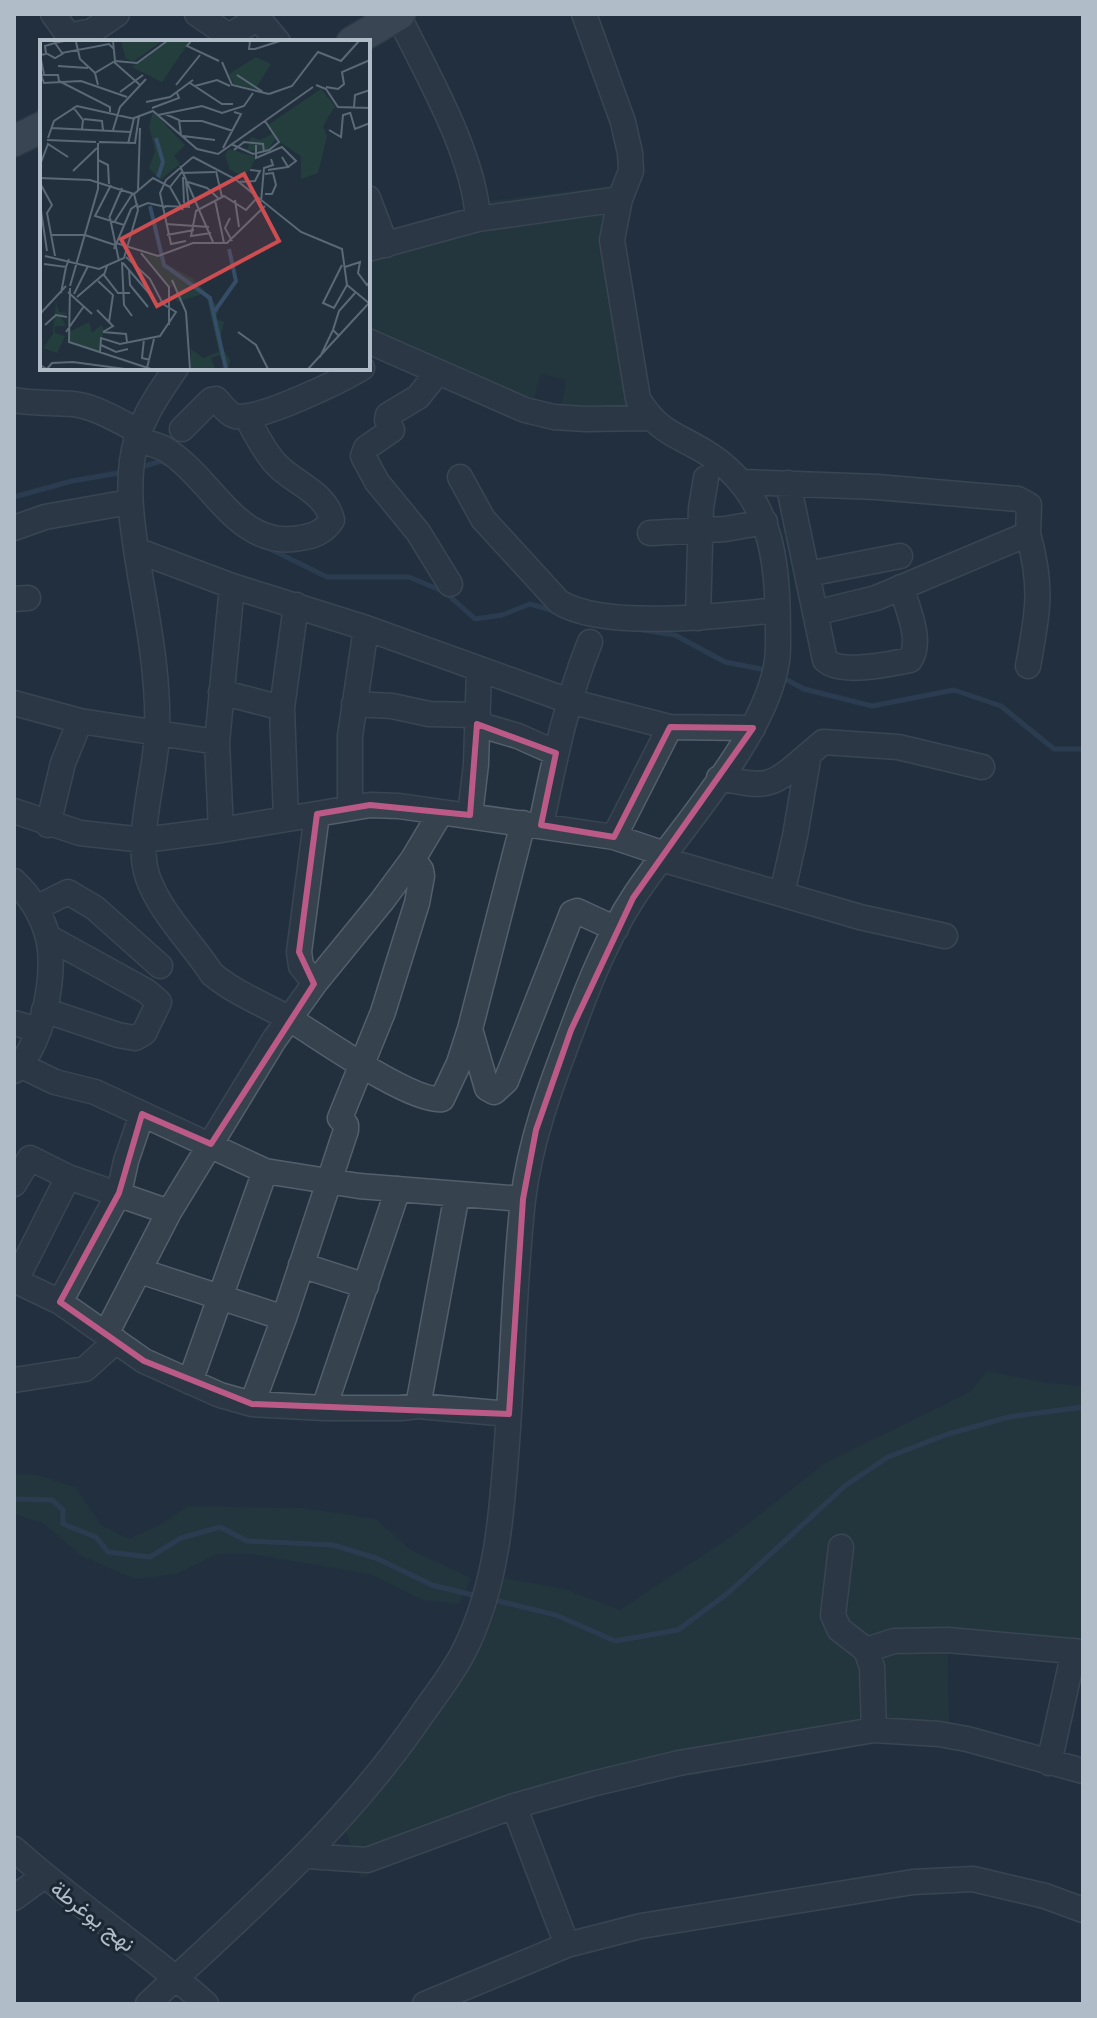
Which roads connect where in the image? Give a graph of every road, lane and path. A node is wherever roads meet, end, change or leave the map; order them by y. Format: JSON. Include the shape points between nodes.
{"nodes":[{"id":1,"x":53,"y":14,"type":"edge"},
{"id":2,"x":117,"y":14,"type":"edge"},
{"id":3,"x":197,"y":14,"type":"edge"},
{"id":4,"x":584,"y":14,"type":"edge"},
{"id":5,"x":260,"y":16,"type":"edge"},
{"id":6,"x":389,"y":16,"type":"edge"},
{"id":7,"x":68,"y":39,"type":"edge"},
{"id":8,"x":277,"y":40,"type":"edge"},
{"id":9,"x":355,"y":40,"type":"edge"},
{"id":10,"x":40,"y":128,"type":"edge"},
{"id":11,"x":14,"y":141,"type":"edge"},
{"id":12,"x":620,"y":199,"type":"junction"},
{"id":13,"x":370,"y":209,"type":"edge"},
{"id":14,"x":478,"y":219,"type":"junction"},
{"id":15,"x":377,"y":247,"type":"edge"},
{"id":16,"x":378,"y":346,"type":"edge"},
{"id":17,"x":175,"y":370,"type":"edge"},
{"id":18,"x":358,"y":370,"type":"edge"},
{"id":19,"x":438,"y":372,"type":"junction"},
{"id":20,"x":14,"y":400,"type":"edge"},
{"id":21,"x":246,"y":416,"type":"junction"},
{"id":22,"x":649,"y":418,"type":"junction"},
{"id":23,"x":182,"y":429,"type":"dead end"},
{"id":24,"x":138,"y":435,"type":"junction"},
{"id":25,"x":460,"y":477,"type":"dead end"},
{"id":26,"x":706,"y":478,"type":"dead end"},
{"id":27,"x":743,"y":482,"type":"junction"},
{"id":28,"x":788,"y":483,"type":"junction"},
{"id":29,"x":129,"y":502,"type":"junction"},
{"id":30,"x":765,"y":522,"type":"junction"},
{"id":31,"x":14,"y":528,"type":"edge"},
{"id":32,"x":701,"y":532,"type":"junction"},
{"id":33,"x":650,"y":533,"type":"dead end"},
{"id":34,"x":1028,"y":534,"type":"junction"},
{"id":35,"x":136,"y":550,"type":"junction"},
{"id":36,"x":900,"y":556,"type":"dead end"},
{"id":37,"x":808,"y":574,"type":"junction"},
{"id":38,"x":450,"y":584,"type":"dead end"},
{"id":39,"x":232,"y":586,"type":"junction"},
{"id":40,"x":901,"y":587,"type":"junction"},
{"id":41,"x":296,"y":605,"type":"junction"},
{"id":42,"x":777,"y":610,"type":"junction"},
{"id":43,"x":815,"y":613,"type":"junction"},
{"id":44,"x":698,"y":618,"type":"junction"},
{"id":45,"x":366,"y":628,"type":"junction"},
{"id":46,"x":590,"y":642,"type":"dead end"},
{"id":47,"x":1028,"y":666,"type":"dead end"},
{"id":48,"x":479,"y":670,"type":"junction"},
{"id":49,"x":221,"y":692,"type":"junction"},
{"id":50,"x":569,"y":701,"type":"junction"},
{"id":51,"x":14,"y":703,"type":"edge"},
{"id":52,"x":354,"y":704,"type":"junction"},
{"id":53,"x":282,"y":708,"type":"junction"},
{"id":54,"x":478,"y":719,"type":"junction"},
{"id":55,"x":80,"y":721,"type":"junction"},
{"id":56,"x":670,"y":727,"type":"junction"},
{"id":57,"x":753,"y":728,"type":"junction"},
{"id":58,"x":157,"y":733,"type":"junction"},
{"id":59,"x":217,"y":742,"type":"junction"},
{"id":60,"x":556,"y":753,"type":"junction"},
{"id":61,"x":809,"y":754,"type":"junction"},
{"id":62,"x":982,"y":767,"type":"dead end"},
{"id":63,"x":719,"y":778,"type":"junction"},
{"id":64,"x":350,"y":808,"type":"junction"},
{"id":65,"x":14,"y":811,"type":"edge"},
{"id":66,"x":441,"y":812,"type":"junction"},
{"id":67,"x":317,"y":814,"type":"junction"},
{"id":68,"x":470,"y":815,"type":"junction"},
{"id":69,"x":286,"y":819,"type":"junction"},
{"id":70,"x":532,"y":824,"type":"junction"},
{"id":71,"x":48,"y":825,"type":"junction"},
{"id":72,"x":221,"y":830,"type":"junction"},
{"id":73,"x":614,"y":837,"type":"junction"},
{"id":74,"x":144,"y":840,"type":"junction"},
{"id":75,"x":663,"y":856,"type":"junction"},
{"id":76,"x":413,"y":859,"type":"junction"},
{"id":77,"x":14,"y":881,"type":"edge"},
{"id":78,"x":782,"y":894,"type":"junction"},
{"id":79,"x":36,"y":908,"type":"junction"},
{"id":80,"x":616,"y":929,"type":"junction"},
{"id":81,"x":945,"y":936,"type":"dead end"},
{"id":82,"x":48,"y":937,"type":"junction"},
{"id":83,"x":160,"y":966,"type":"dead end"},
{"id":84,"x":315,"y":983,"type":"junction"},
{"id":85,"x":288,"y":1019,"type":"junction"},
{"id":86,"x":41,"y":1020,"type":"junction"},
{"id":87,"x":14,"y":1023,"type":"edge"},
{"id":88,"x":470,"y":1029,"type":"junction"},
{"id":89,"x":362,"y":1066,"type":"junction"},
{"id":90,"x":17,"y":1068,"type":"edge"},
{"id":91,"x":142,"y":1114,"type":"junction"},
{"id":92,"x":211,"y":1144,"type":"junction"},
{"id":93,"x":22,"y":1152,"type":"edge"},
{"id":94,"x":265,"y":1171,"type":"junction"},
{"id":95,"x":68,"y":1177,"type":"junction"},
{"id":96,"x":329,"y":1182,"type":"junction"},
{"id":97,"x":14,"y":1184,"type":"edge"},
{"id":98,"x":398,"y":1189,"type":"junction"},
{"id":99,"x":119,"y":1193,"type":"junction"},
{"id":100,"x":457,"y":1194,"type":"junction"},
{"id":101,"x":523,"y":1199,"type":"junction"},
{"id":102,"x":169,"y":1212,"type":"junction"},
{"id":103,"x":301,"y":1265,"type":"junction"},
{"id":104,"x":140,"y":1271,"type":"junction"},
{"id":105,"x":15,"y":1280,"type":"edge"},
{"id":106,"x":366,"y":1286,"type":"junction"},
{"id":107,"x":219,"y":1296,"type":"junction"},
{"id":108,"x":60,"y":1302,"type":"junction"},
{"id":109,"x":284,"y":1318,"type":"junction"},
{"id":110,"x":111,"y":1337,"type":"junction"},
{"id":111,"x":14,"y":1380,"type":"edge"},
{"id":112,"x":190,"y":1382,"type":"junction"},
{"id":113,"x":252,"y":1404,"type":"junction"},
{"id":114,"x":418,"y":1406,"type":"junction"},
{"id":115,"x":324,"y":1408,"type":"junction"},
{"id":116,"x":509,"y":1414,"type":"junction"},
{"id":117,"x":841,"y":1547,"type":"dead end"},
{"id":118,"x":866,"y":1650,"type":"junction"},
{"id":119,"x":1078,"y":1652,"type":"edge"},
{"id":120,"x":874,"y":1730,"type":"junction"},
{"id":121,"x":1049,"y":1763,"type":"junction"},
{"id":122,"x":1083,"y":1771,"type":"edge"},
{"id":123,"x":514,"y":1806,"type":"junction"},
{"id":124,"x":14,"y":1849,"type":"edge"},
{"id":125,"x":307,"y":1856,"type":"junction"},
{"id":126,"x":44,"y":1876,"type":"junction"},
{"id":127,"x":14,"y":1898,"type":"edge"},
{"id":128,"x":1083,"y":1910,"type":"edge"},
{"id":129,"x":567,"y":1945,"type":"junction"},
{"id":130,"x":177,"y":1977,"type":"junction"},
{"id":131,"x":148,"y":2004,"type":"edge"},
{"id":132,"x":206,"y":2004,"type":"edge"},
{"id":133,"x":425,"y":2004,"type":"edge"}],
"edges":[{"from":1,"to":7,"type":"street"},
{"from":2,"to":7,"type":"street"},
{"from":3,"to":5,"type":"street","via":[[229,36]]},
{"from":4,"to":12,"type":"street","via":[[630,153],[631,171]]},
{"from":5,"to":8,"type":"street"},
{"from":6,"to":9,"type":"main road"},
{"from":6,"to":14,"type":"street","via":[[451,127],[472,179]]},
{"from":10,"to":11,"type":"main road"},
{"from":12,"to":14,"type":"street"},
{"from":12,"to":22,"type":"street","via":[[612,240],[638,399]]},
{"from":13,"to":15,"type":"street"},
{"from":14,"to":15,"type":"street"},
{"from":16,"to":19,"type":"street"},
{"from":17,"to":24,"type":"street","via":[[148,409]]},
{"from":18,"to":21,"type":"street","via":[[281,407]]},
{"from":19,"to":22,"type":"street","via":[[554,417]]},
{"from":19,"to":38,"type":"street","via":[[418,397],[388,415],[392,430],[363,456]]},
{"from":20,"to":24,"type":"street","via":[[73,404],[97,411]]},
{"from":21,"to":23,"type":"street","via":[[232,415],[216,399]]},
{"from":21,"to":24,"type":"street","via":[[271,459],[325,505],[332,520],[326,529],[286,541],[256,534],[171,452]]},
{"from":22,"to":27,"type":"street"},
{"from":24,"to":29,"type":"street"},
{"from":25,"to":44,"type":"street","via":[[483,519],[569,608],[594,616]]},
{"from":26,"to":32,"type":"street"},
{"from":27,"to":28,"type":"street"},
{"from":27,"to":30,"type":"street"},
{"from":28,"to":34,"type":"street","via":[[1023,499],[1029,505]]},
{"from":28,"to":37,"type":"street"},
{"from":29,"to":31,"type":"street"},
{"from":29,"to":35,"type":"street"},
{"from":30,"to":32,"type":"street"},
{"from":30,"to":42,"type":"street"},
{"from":32,"to":33,"type":"street"},
{"from":32,"to":44,"type":"street"},
{"from":34,"to":40,"type":"street"},
{"from":34,"to":47,"type":"street","via":[[1039,600]]},
{"from":35,"to":39,"type":"street"},
{"from":35,"to":58,"type":"street","via":[[151,639]]},
{"from":36,"to":37,"type":"street"},
{"from":37,"to":43,"type":"street"},
{"from":39,"to":41,"type":"street"},
{"from":39,"to":49,"type":"street"},
{"from":40,"to":43,"type":"street"},
{"from":40,"to":43,"type":"street","via":[[912,622],[915,648],[910,660],[854,668],[830,665]]},
{"from":41,"to":45,"type":"street"},
{"from":41,"to":53,"type":"street"},
{"from":42,"to":44,"type":"street"},
{"from":42,"to":57,"type":"street","via":[[778,654],[771,689]]},
{"from":45,"to":48,"type":"street"},
{"from":45,"to":52,"type":"street"},
{"from":46,"to":50,"type":"street"},
{"from":48,"to":50,"type":"street"},
{"from":48,"to":54,"type":"street"},
{"from":49,"to":53,"type":"street"},
{"from":49,"to":59,"type":"street"},
{"from":50,"to":56,"type":"street"},
{"from":50,"to":60,"type":"street"},
{"from":51,"to":55,"type":"street"},
{"from":52,"to":54,"type":"street"},
{"from":52,"to":64,"type":"street"},
{"from":53,"to":69,"type":"street"},
{"from":54,"to":60,"type":"street"},
{"from":54,"to":68,"type":"street"},
{"from":55,"to":58,"type":"street"},
{"from":55,"to":71,"type":"street"},
{"from":56,"to":57,"type":"street"},
{"from":56,"to":73,"type":"street"},
{"from":57,"to":63,"type":"street"},
{"from":58,"to":59,"type":"street"},
{"from":58,"to":74,"type":"street"},
{"from":59,"to":72,"type":"street"},
{"from":60,"to":70,"type":"street"},
{"from":61,"to":62,"type":"street","via":[[823,742],[865,743]]},
{"from":61,"to":63,"type":"street","via":[[766,785]]},
{"from":61,"to":78,"type":"street"},
{"from":63,"to":75,"type":"street"},
{"from":64,"to":66,"type":"street","via":[[399,806]]},
{"from":64,"to":67,"type":"street"},
{"from":65,"to":71,"type":"street"},
{"from":66,"to":68,"type":"street"},
{"from":66,"to":76,"type":"street"},
{"from":67,"to":69,"type":"street"},
{"from":67,"to":84,"type":"street","via":[[299,952],[301,966]]},
{"from":68,"to":70,"type":"street"},
{"from":69,"to":72,"type":"street"},
{"from":70,"to":73,"type":"street"},
{"from":70,"to":88,"type":"street"},
{"from":71,"to":74,"type":"street"},
{"from":72,"to":74,"type":"street"},
{"from":73,"to":75,"type":"street"},
{"from":74,"to":85,"type":"street","via":[[148,878],[212,974]]},
{"from":75,"to":78,"type":"street"},
{"from":75,"to":80,"type":"street"},
{"from":76,"to":84,"type":"street"},
{"from":76,"to":89,"type":"street","via":[[422,876],[417,903]]},
{"from":77,"to":79,"type":"street"},
{"from":78,"to":81,"type":"street"},
{"from":79,"to":82,"type":"street"},
{"from":79,"to":83,"type":"street","via":[[68,892],[95,908]]},
{"from":80,"to":88,"type":"street","via":[[572,913],[506,1081],[494,1092],[487,1088]]},
{"from":80,"to":101,"type":"street","via":[[597,965],[541,1117]]},
{"from":82,"to":86,"type":"street","via":[[51,959]]},
{"from":82,"to":86,"type":"street","via":[[159,1002],[144,1033],[135,1038]]},
{"from":84,"to":85,"type":"street"},
{"from":85,"to":89,"type":"street"},
{"from":85,"to":92,"type":"street"},
{"from":86,"to":87,"type":"street"},
{"from":86,"to":90,"type":"street"},
{"from":88,"to":89,"type":"street","via":[[442,1099]]},
{"from":89,"to":96,"type":"street","via":[[340,1118],[346,1130]]},
{"from":90,"to":91,"type":"street","via":[[95,1092]]},
{"from":91,"to":92,"type":"street"},
{"from":91,"to":99,"type":"street"},
{"from":92,"to":94,"type":"street"},
{"from":92,"to":102,"type":"street"},
{"from":93,"to":95,"type":"street"},
{"from":93,"to":97,"type":"street"},
{"from":94,"to":96,"type":"street"},
{"from":94,"to":107,"type":"street"},
{"from":95,"to":99,"type":"street"},
{"from":95,"to":105,"type":"street"},
{"from":96,"to":98,"type":"street"},
{"from":96,"to":103,"type":"street"},
{"from":98,"to":100,"type":"street"},
{"from":98,"to":106,"type":"street"},
{"from":99,"to":102,"type":"street"},
{"from":99,"to":108,"type":"street"},
{"from":100,"to":101,"type":"street"},
{"from":100,"to":114,"type":"street"},
{"from":101,"to":116,"type":"street"},
{"from":102,"to":104,"type":"street"},
{"from":103,"to":106,"type":"street"},
{"from":103,"to":109,"type":"street"},
{"from":104,"to":107,"type":"street"},
{"from":104,"to":110,"type":"street"},
{"from":105,"to":108,"type":"street"},
{"from":106,"to":115,"type":"street"},
{"from":107,"to":109,"type":"street"},
{"from":107,"to":112,"type":"street"},
{"from":108,"to":110,"type":"street"},
{"from":109,"to":113,"type":"street"},
{"from":110,"to":111,"type":"street","via":[[85,1369]]},
{"from":110,"to":112,"type":"street","via":[[144,1361]]},
{"from":112,"to":113,"type":"street"},
{"from":113,"to":115,"type":"street"},
{"from":114,"to":115,"type":"street"},
{"from":114,"to":116,"type":"street"},
{"from":116,"to":125,"type":"street","via":[[491,1582],[461,1658],[392,1760]]},
{"from":117,"to":118,"type":"street","via":[[833,1615],[835,1623]]},
{"from":118,"to":119,"type":"street","via":[[894,1641],[948,1640]]},
{"from":118,"to":120,"type":"street","via":[[872,1667]]},
{"from":119,"to":121,"type":"street"},
{"from":120,"to":121,"type":"street","via":[[967,1739]]},
{"from":120,"to":123,"type":"street","via":[[679,1763]]},
{"from":121,"to":122,"type":"street"},
{"from":123,"to":125,"type":"street","via":[[367,1860]]},
{"from":123,"to":129,"type":"street"},
{"from":124,"to":126,"type":"street","name":"نهج يوغرطة"},
{"from":125,"to":130,"type":"street"},
{"from":126,"to":127,"type":"street"},
{"from":126,"to":130,"type":"street","name":"نهج يوغرطة"},
{"from":128,"to":129,"type":"street","via":[[1003,1885],[947,1878],[703,1915]]},
{"from":129,"to":133,"type":"street"},
{"from":130,"to":131,"type":"street"},
{"from":130,"to":132,"type":"street","name":"نهج يوغرطة"}]}
